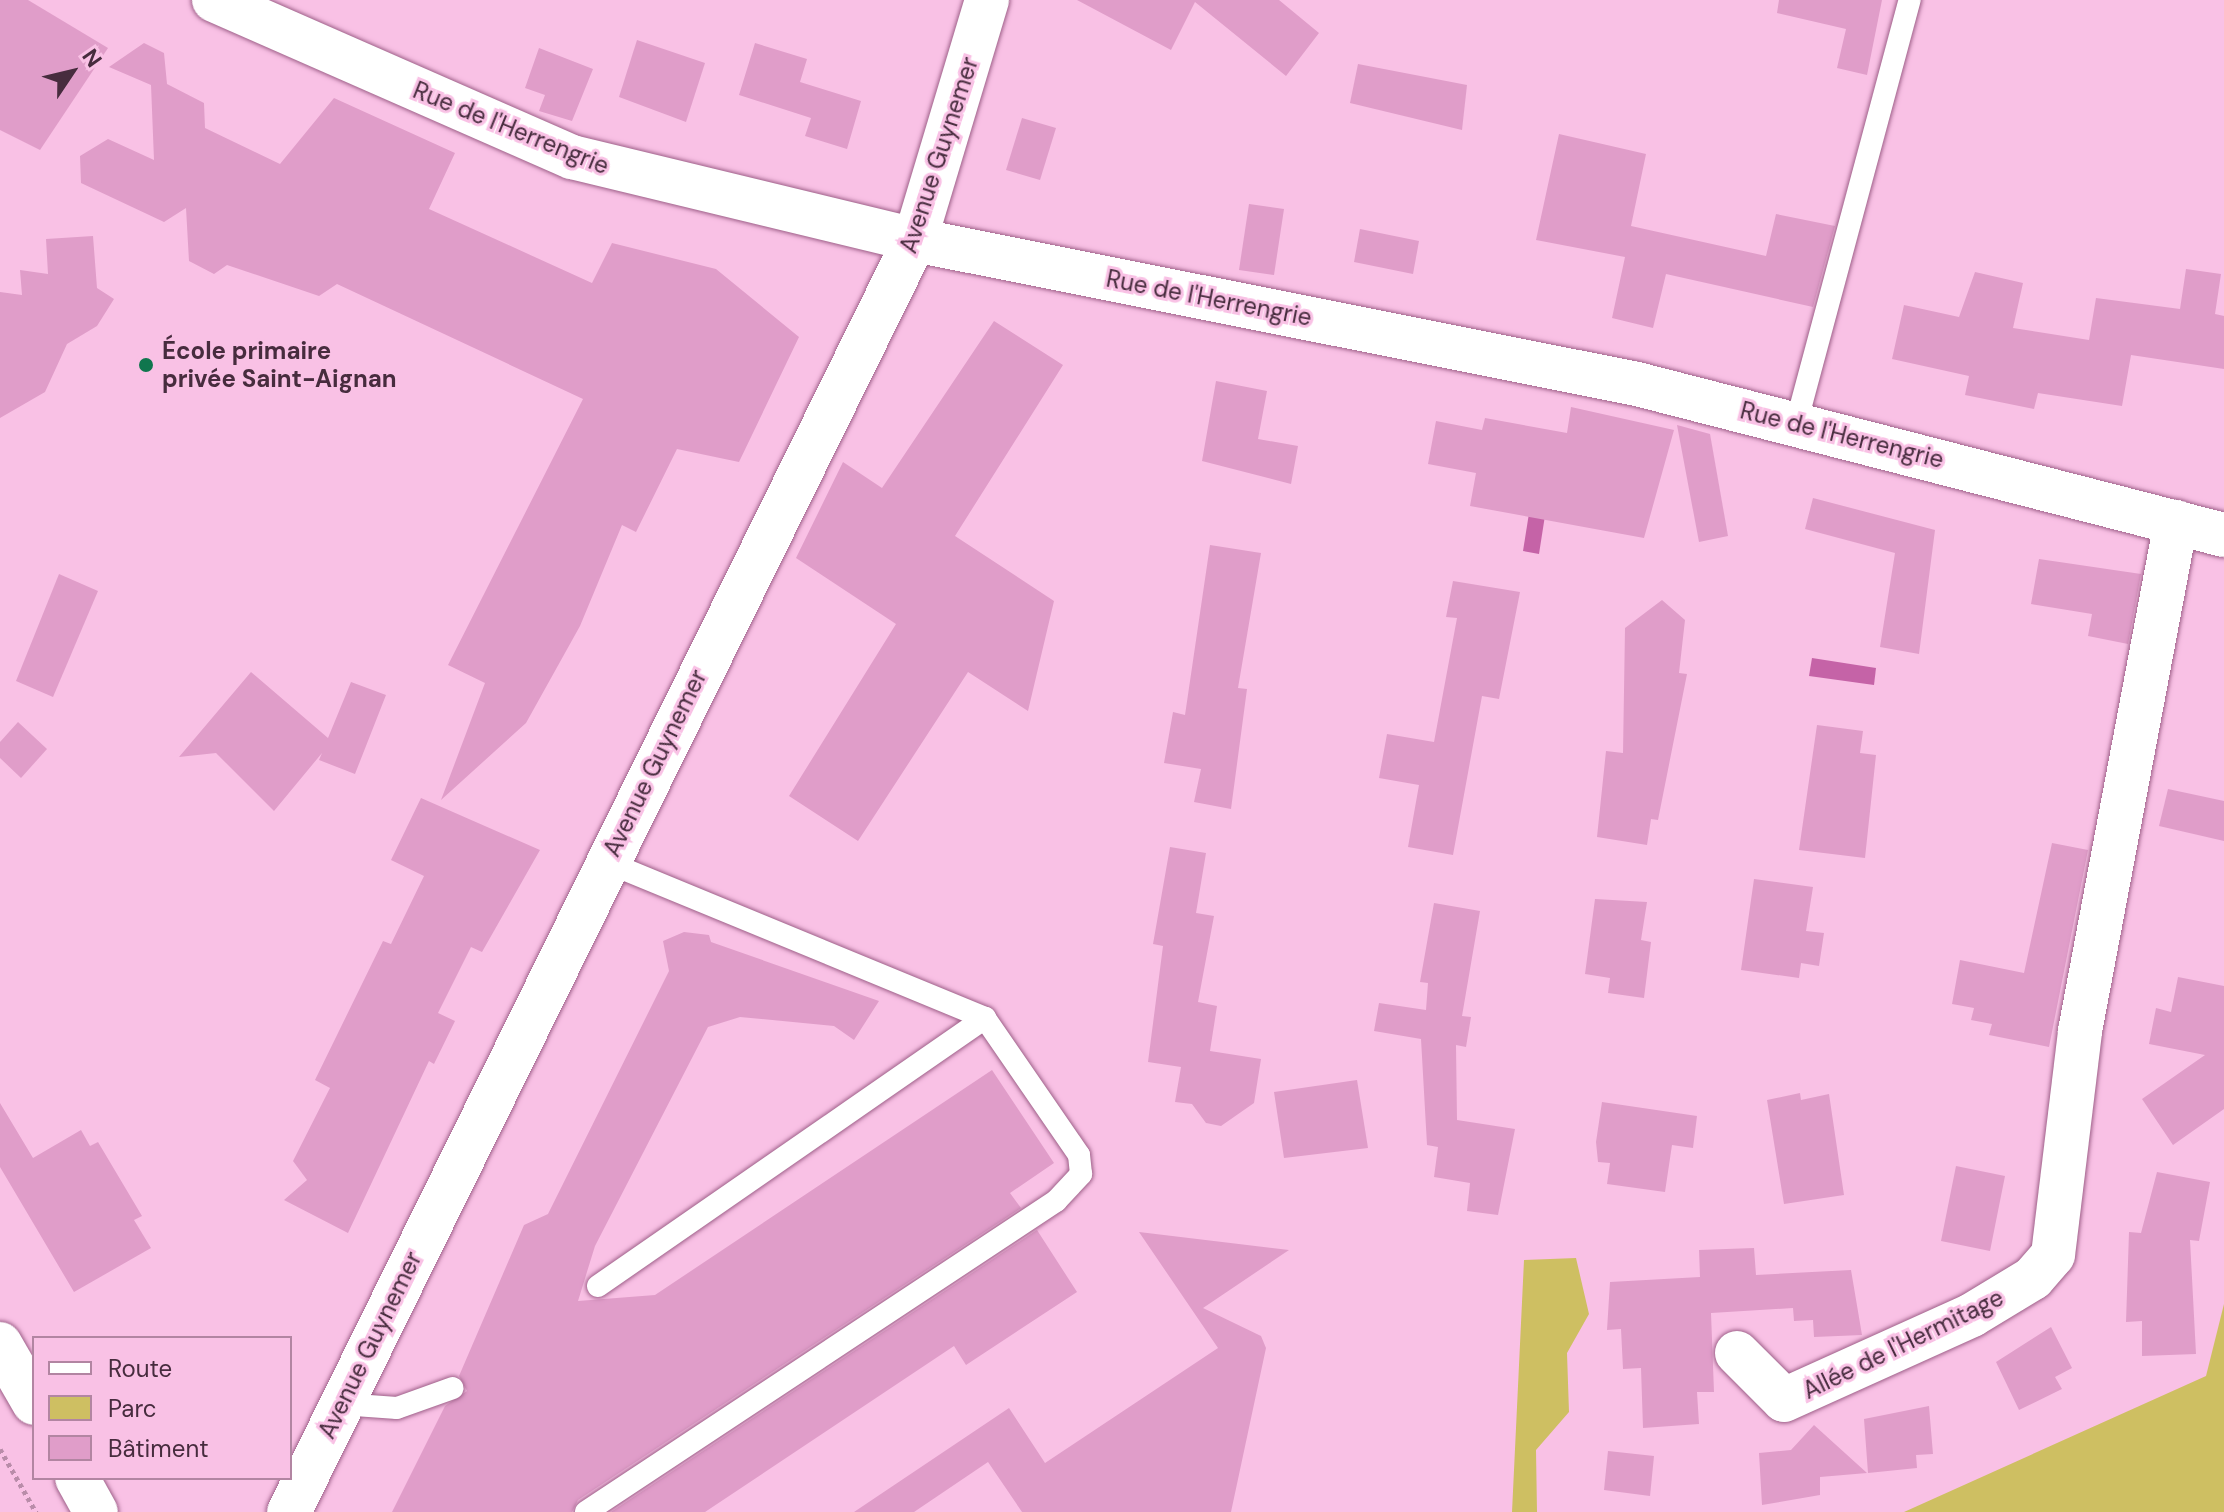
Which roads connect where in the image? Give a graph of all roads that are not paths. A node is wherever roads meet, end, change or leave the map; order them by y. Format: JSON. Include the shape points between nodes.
{"nodes":[{"id":1,"x":214,"y":0,"type":"edge"},
{"id":2,"x":987,"y":0,"type":"edge"},
{"id":3,"x":1910,"y":0,"type":"edge"},
{"id":4,"x":915,"y":240,"type":"junction"},
{"id":5,"x":1796,"y":424,"type":"junction"},
{"id":6,"x":2176,"y":522,"type":"junction"},
{"id":7,"x":2224,"y":535,"type":"edge"},
{"id":8,"x":606,"y":862,"type":"junction"},
{"id":9,"x":985,"y":1018,"type":"junction"},
{"id":10,"x":598,"y":1286,"type":"dead end"},
{"id":11,"x":0,"y":1344,"type":"edge"},
{"id":12,"x":1737,"y":1353,"type":"dead end"},
{"id":13,"x":453,"y":1388,"type":"dead end"},
{"id":14,"x":32,"y":1400,"type":"edge"},
{"id":15,"x":341,"y":1404,"type":"junction"},
{"id":16,"x":78,"y":1480,"type":"edge"},
{"id":17,"x":96,"y":1512,"type":"edge"},
{"id":18,"x":289,"y":1512,"type":"edge"},
{"id":19,"x":586,"y":1512,"type":"edge"}],
"edges":[{"from":1,"to":4,"type":"street","name":"Rue de l'Herrengrie","via":[[572,157]]},
{"from":2,"to":4,"type":"street","name":"Avenue Guynemer"},
{"from":3,"to":5,"type":"lane"},
{"from":4,"to":5,"type":"street","name":"Rue de l'Herrengrie","via":[[1637,384]]},
{"from":4,"to":8,"type":"street","name":"Avenue Guynemer"},
{"from":5,"to":6,"type":"street","name":"Rue de l'Herrengrie"},
{"from":6,"to":7,"type":"street","name":"Rue de l'Herrengrie"},
{"from":6,"to":12,"type":"street","name":"Allée de l'Hermitage","via":[[2080,1031],[2057,1233],[2045,1267],[2021,1286],[1795,1396],[1774,1396]]},
{"from":8,"to":9,"type":"lane"},
{"from":8,"to":15,"type":"street","name":"Avenue Guynemer"},
{"from":9,"to":10,"type":"lane"},
{"from":9,"to":19,"type":"lane","via":[[1079,1155],[1081,1174],[1072,1188]]},
{"from":11,"to":14,"type":"street"},
{"from":13,"to":15,"type":"lane","via":[[397,1408]]},
{"from":15,"to":18,"type":"street","name":"Avenue Guynemer"},
{"from":16,"to":17,"type":"street"}]}
